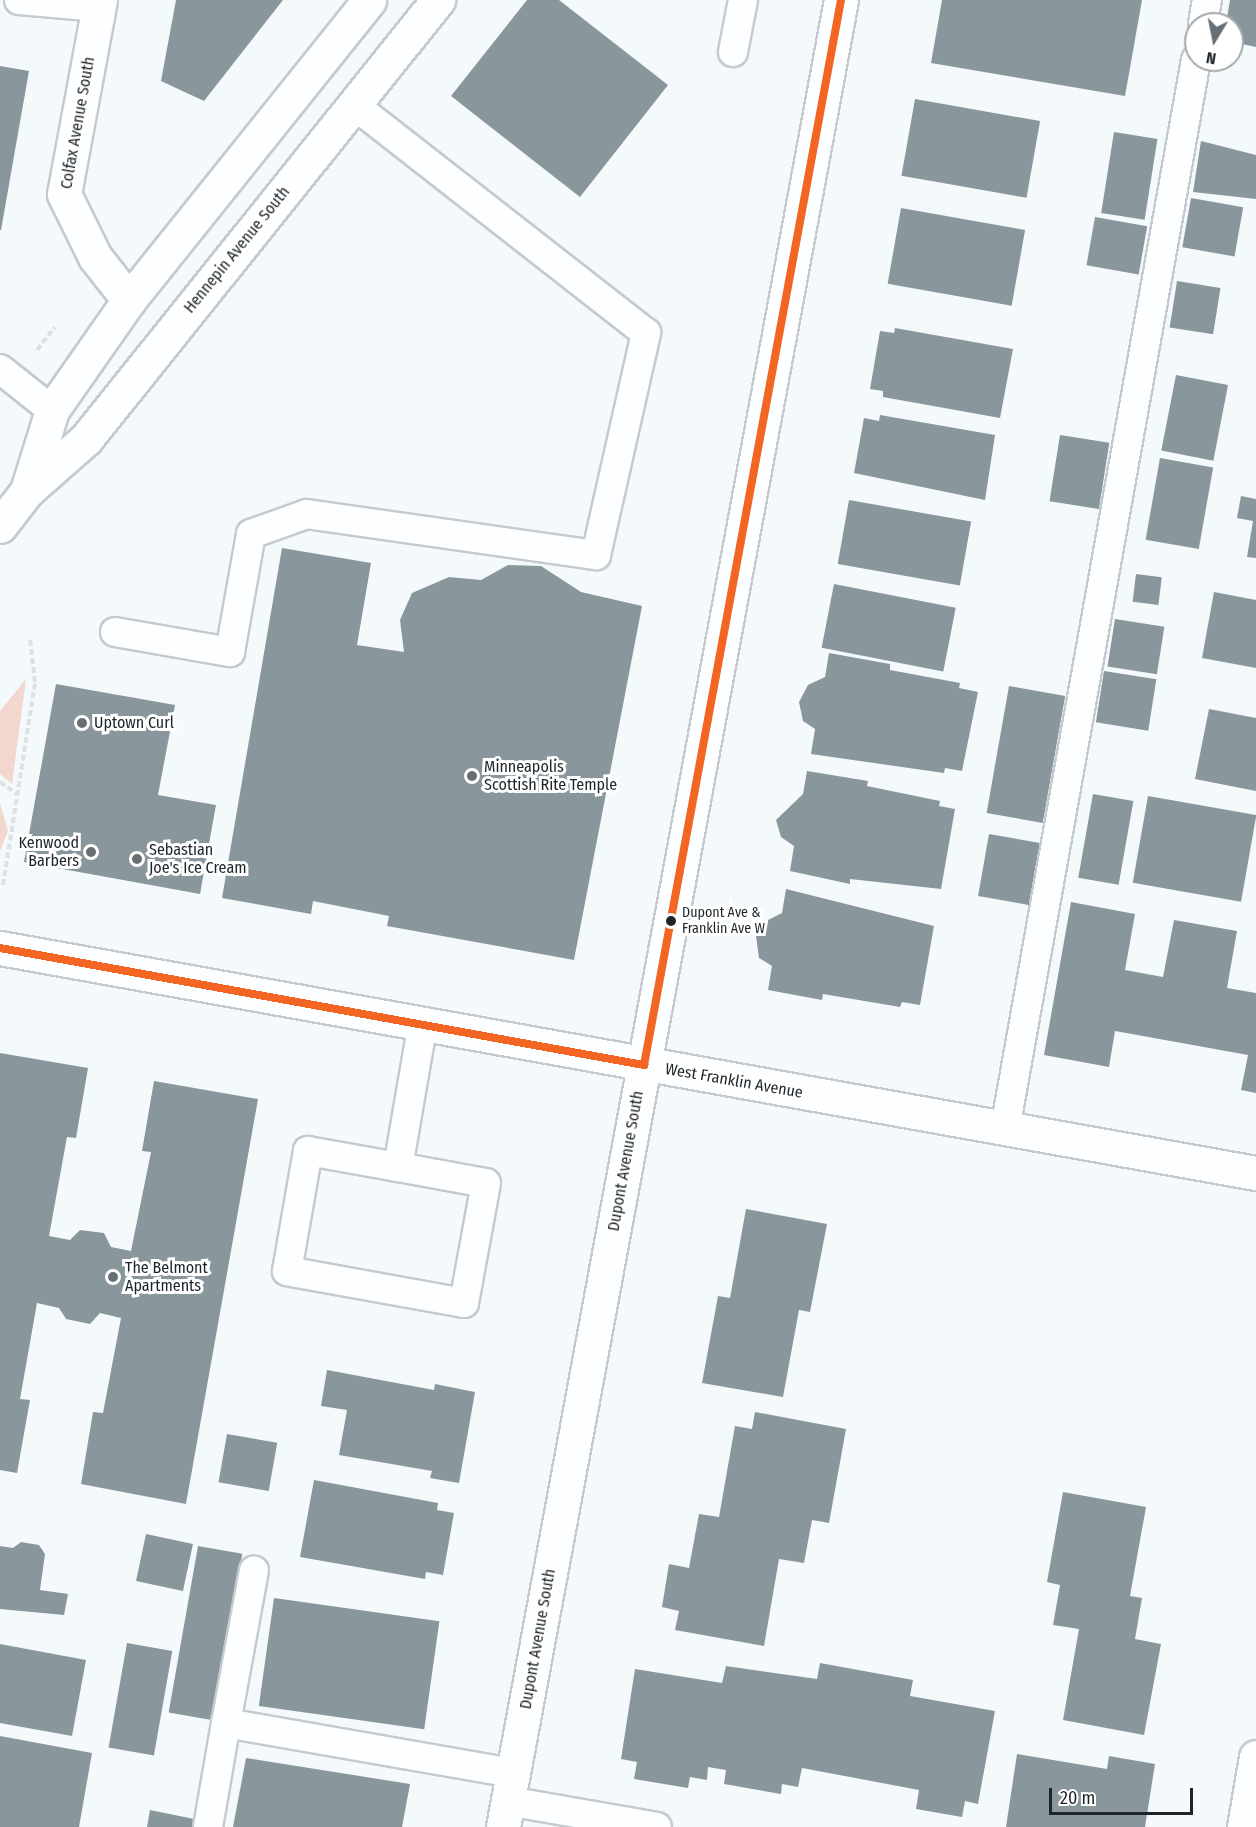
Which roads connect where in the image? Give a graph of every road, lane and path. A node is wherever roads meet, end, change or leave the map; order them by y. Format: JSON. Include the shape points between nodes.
{"nodes":[{"id":1,"x":19,"y":0,"type":"edge"},
{"id":2,"x":369,"y":0,"type":"edge"},
{"id":3,"x":438,"y":0,"type":"edge"},
{"id":4,"x":743,"y":0,"type":"edge"},
{"id":5,"x":841,"y":0,"type":"edge"},
{"id":6,"x":99,"y":3,"type":"edge"},
{"id":7,"x":734,"y":52,"type":"dead end"},
{"id":8,"x":1194,"y":72,"type":"edge"},
{"id":9,"x":355,"y":106,"type":"junction"},
{"id":10,"x":129,"y":300,"type":"junction"},
{"id":11,"x":0,"y":369,"type":"edge"},
{"id":12,"x":52,"y":410,"type":"junction"},
{"id":13,"x":27,"y":491,"type":"junction"},
{"id":14,"x":0,"y":526,"type":"edge"},
{"id":15,"x":115,"y":633,"type":"dead end"},
{"id":16,"x":30,"y":639,"type":"dead end"},
{"id":17,"x":0,"y":782,"type":"edge"},
{"id":18,"x":17,"y":794,"type":"junction"},
{"id":19,"x":3,"y":885,"type":"dead end"},
{"id":20,"x":0,"y":948,"type":"edge"},
{"id":21,"x":422,"y":1028,"type":"junction"},
{"id":22,"x":644,"y":1065,"type":"junction"},
{"id":23,"x":1005,"y":1129,"type":"junction"},
{"id":24,"x":398,"y":1167,"type":"junction"},
{"id":25,"x":1256,"y":1173,"type":"edge"},
{"id":26,"x":254,"y":1571,"type":"dead end"},
{"id":27,"x":226,"y":1723,"type":"junction"},
{"id":28,"x":1256,"y":1757,"type":"edge"},
{"id":29,"x":508,"y":1800,"type":"edge"},
{"id":30,"x":208,"y":1827,"type":"edge"},
{"id":31,"x":657,"y":1827,"type":"edge"},
{"id":32,"x":1244,"y":1827,"type":"edge"}],
"edges":[{"from":1,"to":6,"type":"lane"},
{"from":2,"to":10,"type":"street","name":"Hennepin Avenue South"},
{"from":3,"to":9,"type":"street","name":"Hennepin Avenue South"},
{"from":4,"to":7,"type":"lane"},
{"from":5,"to":22,"type":"street","name":"Dupont Avenue South"},
{"from":6,"to":10,"type":"street","name":"Colfax Avenue South","via":[[64,194],[95,257]]},
{"from":8,"to":23,"type":"lane"},
{"from":9,"to":13,"type":"street","name":"Hennepin Avenue South","via":[[86,439]]},
{"from":9,"to":15,"type":"lane","via":[[646,333],[596,555],[307,514],[251,534],[231,652]]},
{"from":10,"to":12,"type":"street","name":"Hennepin Avenue South"},
{"from":11,"to":12,"type":"lane"},
{"from":12,"to":13,"type":"street","name":"Hennepin Avenue South"},
{"from":13,"to":14,"type":"street","name":"Hennepin Avenue South"},
{"from":16,"to":18,"type":"path","via":[[35,682]]},
{"from":17,"to":18,"type":"path"},
{"from":18,"to":19,"type":"path"},
{"from":20,"to":21,"type":"street","name":"West Franklin Avenue"},
{"from":21,"to":22,"type":"street","name":"West Franklin Avenue"},
{"from":21,"to":24,"type":"lane"},
{"from":22,"to":23,"type":"street","name":"West Franklin Avenue"},
{"from":22,"to":29,"type":"street","name":"Dupont Avenue South"},
{"from":23,"to":25,"type":"street","name":"West Franklin Avenue"},
{"from":24,"to":24,"type":"lane","via":[[308,1151],[287,1271],[464,1303],[486,1183]]},
{"from":26,"to":27,"type":"lane"},
{"from":27,"to":29,"type":"lane"},
{"from":27,"to":30,"type":"lane"},
{"from":28,"to":32,"type":"street"},
{"from":29,"to":31,"type":"lane"}]}
